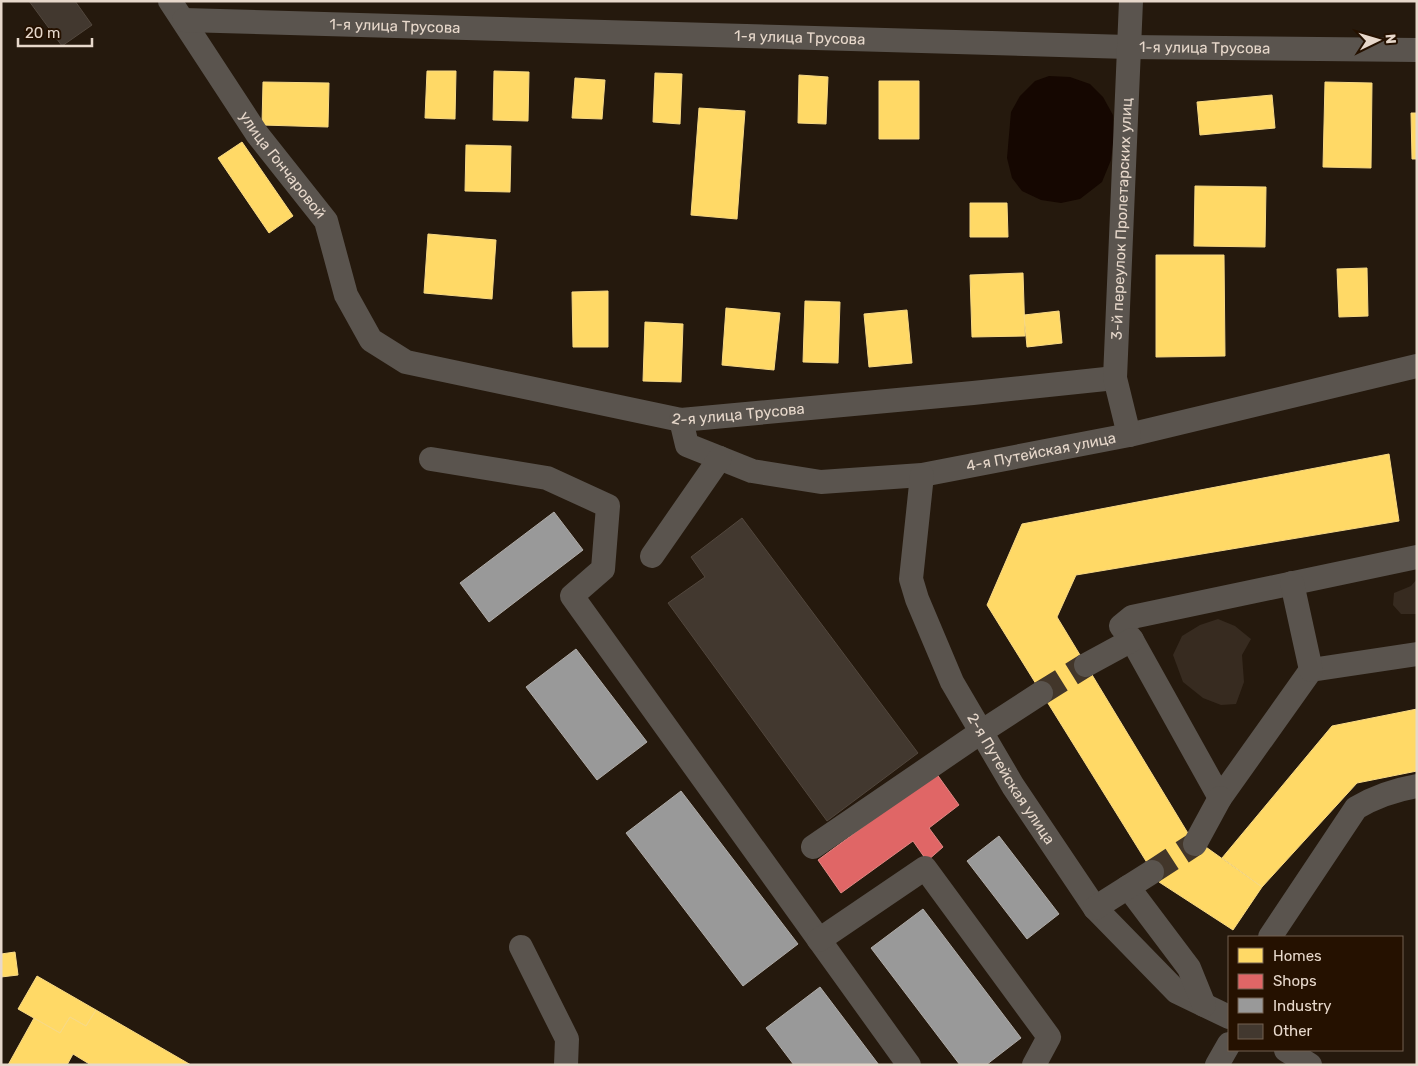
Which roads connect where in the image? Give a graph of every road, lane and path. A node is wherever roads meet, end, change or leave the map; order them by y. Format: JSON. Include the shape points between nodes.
{"nodes":[{"id":1,"x":1131,"y":1,"type":"edge"},
{"id":2,"x":177,"y":11,"type":"edge"},
{"id":3,"x":1128,"y":47,"type":"junction"},
{"id":4,"x":1417,"y":50,"type":"edge"},
{"id":5,"x":371,"y":340,"type":"joint"},
{"id":6,"x":1417,"y":366,"type":"edge"},
{"id":7,"x":1115,"y":378,"type":"junction"},
{"id":8,"x":681,"y":420,"type":"junction"},
{"id":9,"x":1129,"y":435,"type":"junction"},
{"id":10,"x":720,"y":458,"type":"junction"},
{"id":11,"x":431,"y":459,"type":"dead end"},
{"id":12,"x":922,"y":475,"type":"junction"},
{"id":13,"x":652,"y":556,"type":"dead end"},
{"id":14,"x":1417,"y":557,"type":"edge"},
{"id":15,"x":1292,"y":583,"type":"junction"},
{"id":16,"x":1132,"y":640,"type":"junction"},
{"id":17,"x":1417,"y":654,"type":"edge"},
{"id":18,"x":1086,"y":665,"type":"tunnel mouth"},
{"id":19,"x":1310,"y":670,"type":"junction"},
{"id":20,"x":1041,"y":693,"type":"tunnel mouth"},
{"id":21,"x":981,"y":732,"type":"junction"},
{"id":22,"x":1417,"y":786,"type":"edge"},
{"id":23,"x":1220,"y":798,"type":"junction"},
{"id":24,"x":1195,"y":844,"type":"tunnel mouth"},
{"id":25,"x":813,"y":847,"type":"dead end"},
{"id":26,"x":1152,"y":872,"type":"tunnel mouth"},
{"id":27,"x":1128,"y":888,"type":"junction"},
{"id":28,"x":1095,"y":908,"type":"junction"},
{"id":29,"x":1271,"y":936,"type":"edge"},
{"id":30,"x":819,"y":940,"type":"junction"},
{"id":31,"x":521,"y":947,"type":"dead end"},
{"id":32,"x":1221,"y":1009,"type":"edge"},
{"id":33,"x":1228,"y":1046,"type":"edge"},
{"id":34,"x":1288,"y":1051,"type":"edge"},
{"id":35,"x":566,"y":1065,"type":"edge"},
{"id":36,"x":909,"y":1065,"type":"edge"},
{"id":37,"x":1034,"y":1065,"type":"edge"},
{"id":38,"x":1217,"y":1065,"type":"edge"},
{"id":39,"x":1310,"y":1065,"type":"edge"}],
"edges":[{"from":1,"to":3,"type":"street","name":"3-й переулок Пролетарских улиц"},
{"from":2,"to":3,"type":"street","name":"1-я улица Трусова"},
{"from":2,"to":5,"type":"street","name":"улица Гончаровой","via":[[257,134],[326,221],[346,295]]},
{"from":3,"to":4,"type":"street","name":"1-я улица Трусова"},
{"from":3,"to":7,"type":"street","name":"3-й переулок Пролетарских улиц"},
{"from":5,"to":8,"type":"street","name":"2-я улица Трусова","via":[[406,362]]},
{"from":6,"to":9,"type":"street","name":"4-я Путейская улица"},
{"from":7,"to":8,"type":"street","name":"2-я улица Трусова"},
{"from":7,"to":9,"type":"street","name":"3-й переулок Пролетарских улиц"},
{"from":8,"to":10,"type":"street","name":"4-я Путейская улица","via":[[687,445]]},
{"from":9,"to":12,"type":"street","name":"4-я Путейская улица"},
{"from":10,"to":12,"type":"street","name":"4-я Путейская улица","via":[[752,471],[821,482]]},
{"from":10,"to":13,"type":"street"},
{"from":11,"to":30,"type":"street","via":[[547,478],[608,506],[603,569],[572,596]]},
{"from":12,"to":21,"type":"street","name":"2-я Путейская улица","via":[[912,579],[917,599],[952,682]]},
{"from":14,"to":15,"type":"street"},
{"from":15,"to":16,"type":"street","via":[[1132,617],[1121,626]]},
{"from":15,"to":19,"type":"street"},
{"from":16,"to":18,"type":"street"},
{"from":16,"to":23,"type":"street"},
{"from":17,"to":19,"type":"street"},
{"from":19,"to":23,"type":"street"},
{"from":20,"to":21,"type":"street"},
{"from":21,"to":25,"type":"street"},
{"from":21,"to":28,"type":"street","name":"2-я Путейская улица"},
{"from":22,"to":29,"type":"street","via":[[1397,789],[1356,808]]},
{"from":23,"to":24,"type":"street"},
{"from":26,"to":27,"type":"street"},
{"from":27,"to":28,"type":"street"},
{"from":27,"to":32,"type":"street"},
{"from":28,"to":32,"type":"street","name":"2-я Путейская улица","via":[[1177,992]]},
{"from":30,"to":36,"type":"street"},
{"from":30,"to":37,"type":"street","via":[[925,868],[1049,1037]]},
{"from":31,"to":35,"type":"street","via":[[567,1039]]},
{"from":33,"to":38,"type":"street"},
{"from":34,"to":39,"type":"street"}]}
